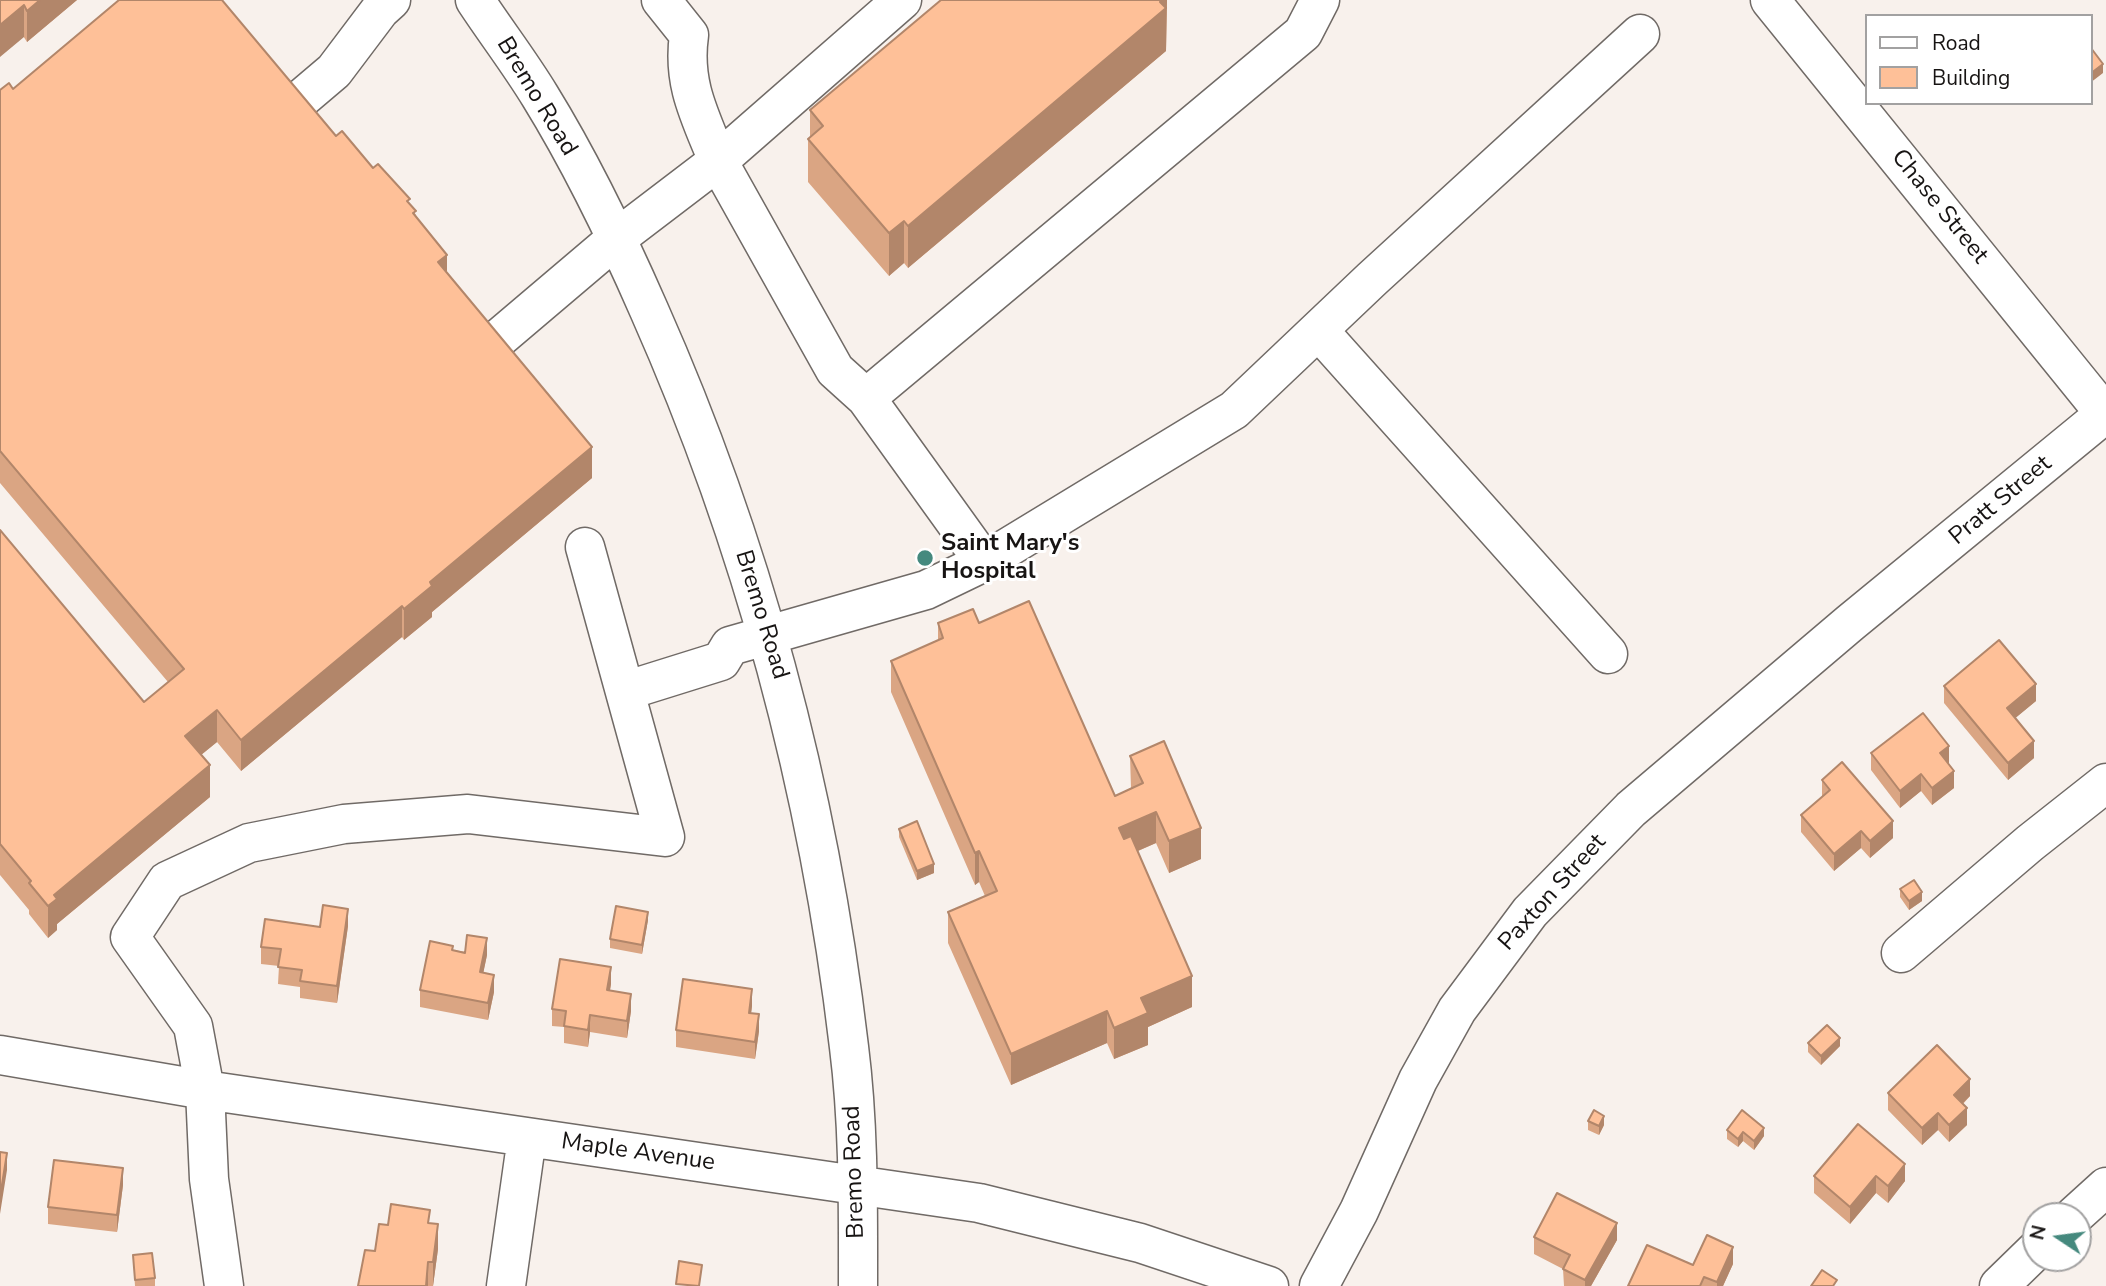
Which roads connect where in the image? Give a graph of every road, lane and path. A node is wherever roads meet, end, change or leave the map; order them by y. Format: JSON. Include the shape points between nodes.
{"nodes":[{"id":1,"x":391,"y":0,"type":"edge"},
{"id":2,"x":475,"y":0,"type":"edge"},
{"id":3,"x":661,"y":0,"type":"edge"},
{"id":4,"x":902,"y":0,"type":"edge"},
{"id":5,"x":1320,"y":0,"type":"edge"},
{"id":6,"x":1770,"y":0,"type":"edge"},
{"id":7,"x":1640,"y":34,"type":"dead end"},
{"id":8,"x":288,"y":110,"type":"edge"},
{"id":9,"x":718,"y":161,"type":"junction"},
{"id":10,"x":617,"y":238,"type":"junction"},
{"id":11,"x":1319,"y":331,"type":"junction"},
{"id":12,"x":485,"y":350,"type":"edge"},
{"id":13,"x":866,"y":398,"type":"junction"},
{"id":14,"x":2106,"y":414,"type":"edge"},
{"id":15,"x":585,"y":547,"type":"dead end"},
{"id":16,"x":984,"y":562,"type":"junction"},
{"id":17,"x":1896,"y":587,"type":"joint"},
{"id":18,"x":767,"y":635,"type":"junction"},
{"id":19,"x":1608,"y":654,"type":"dead end"},
{"id":20,"x":622,"y":678,"type":"junction"},
{"id":21,"x":2106,"y":783,"type":"edge"},
{"id":22,"x":1901,"y":953,"type":"dead end"},
{"id":23,"x":0,"y":1055,"type":"edge"},
{"id":24,"x":205,"y":1090,"type":"junction"},
{"id":25,"x":527,"y":1137,"type":"junction"},
{"id":26,"x":858,"y":1185,"type":"junction"},
{"id":27,"x":2106,"y":1187,"type":"edge"},
{"id":28,"x":2089,"y":1202,"type":"edge"},
{"id":29,"x":2022,"y":1264,"type":"edge"},
{"id":30,"x":224,"y":1286,"type":"edge"},
{"id":31,"x":506,"y":1286,"type":"edge"},
{"id":32,"x":859,"y":1286,"type":"edge"},
{"id":33,"x":1269,"y":1286,"type":"edge"},
{"id":34,"x":1319,"y":1286,"type":"edge"},
{"id":35,"x":1999,"y":1286,"type":"edge"}],
"edges":[{"from":1,"to":8,"type":"street","via":[[334,72]]},
{"from":2,"to":10,"type":"street","name":"Bremo Road","via":[[540,97]]},
{"from":3,"to":9,"type":"street","via":[[690,35],[685,63],[690,91]]},
{"from":4,"to":9,"type":"street"},
{"from":5,"to":13,"type":"street","via":[[1303,33]]},
{"from":6,"to":14,"type":"street","name":"Chase Street"},
{"from":7,"to":11,"type":"street"},
{"from":9,"to":10,"type":"street"},
{"from":9,"to":13,"type":"street","via":[[835,370]]},
{"from":10,"to":12,"type":"street"},
{"from":10,"to":18,"type":"street","name":"Bremo Road","via":[[695,418],[735,527]]},
{"from":11,"to":16,"type":"street","via":[[1234,411]]},
{"from":11,"to":19,"type":"street"},
{"from":13,"to":16,"type":"street"},
{"from":14,"to":17,"type":"street","name":"Pratt Street"},
{"from":15,"to":20,"type":"street"},
{"from":16,"to":18,"type":"street","via":[[926,590]]},
{"from":17,"to":34,"type":"street","name":"Paxton Street","via":[[1631,809],[1530,912],[1457,1010],[1418,1080],[1359,1211]]},
{"from":18,"to":20,"type":"street","via":[[730,646],[721,661]]},
{"from":18,"to":26,"type":"street","name":"Bremo Road","via":[[790,719],[828,904],[850,1049]]},
{"from":20,"to":24,"type":"street","via":[[665,836],[468,814],[344,824],[249,843],[167,881],[130,937],[194,1026]]},
{"from":21,"to":22,"type":"street"},
{"from":23,"to":24,"type":"street","name":"Maple Avenue"},
{"from":24,"to":25,"type":"street","name":"Maple Avenue"},
{"from":24,"to":30,"type":"street","via":[[209,1180]]},
{"from":25,"to":26,"type":"street","name":"Maple Avenue"},
{"from":25,"to":31,"type":"street"},
{"from":26,"to":32,"type":"street","name":"Bremo Road"},
{"from":26,"to":33,"type":"street","name":"Maple Avenue","via":[[1021,1211],[1140,1243]]},
{"from":27,"to":28,"type":"street"},
{"from":29,"to":35,"type":"street"}]}
